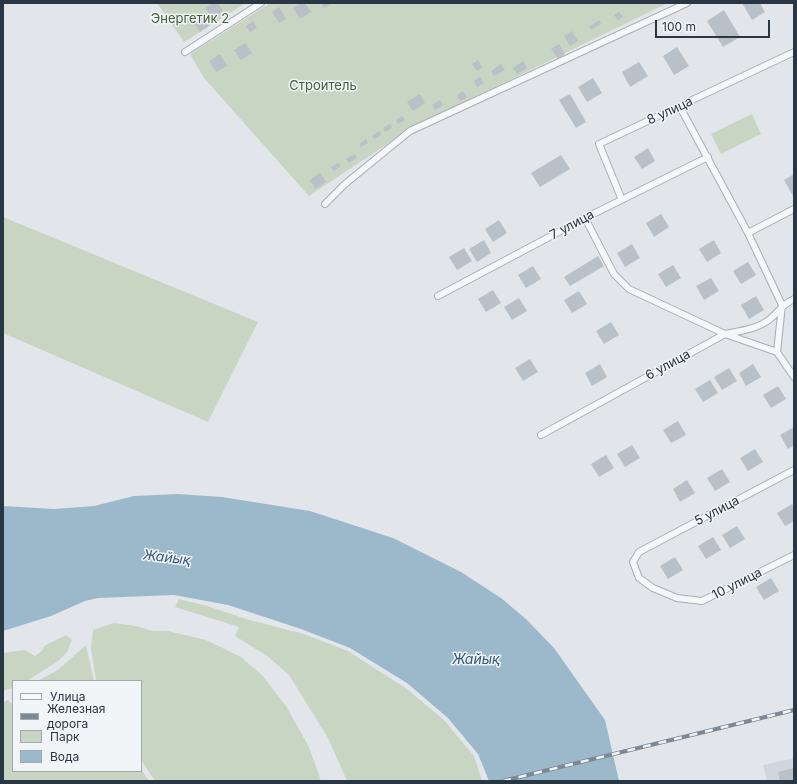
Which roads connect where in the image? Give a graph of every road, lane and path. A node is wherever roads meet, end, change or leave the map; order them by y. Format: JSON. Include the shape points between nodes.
{"nodes":[{"id":1,"x":261,"y":3,"type":"edge"},
{"id":2,"x":687,"y":3,"type":"edge"},
{"id":3,"x":185,"y":52,"type":"dead end"},
{"id":4,"x":794,"y":52,"type":"edge"},
{"id":5,"x":680,"y":107,"type":"junction"},
{"id":6,"x":708,"y":158,"type":"junction"},
{"id":7,"x":622,"y":200,"type":"junction"},
{"id":8,"x":325,"y":204,"type":"dead end"},
{"id":9,"x":794,"y":209,"type":"edge"},
{"id":10,"x":586,"y":218,"type":"junction"},
{"id":11,"x":748,"y":233,"type":"junction"},
{"id":12,"x":438,"y":296,"type":"dead end"},
{"id":13,"x":794,"y":299,"type":"edge"},
{"id":14,"x":782,"y":305,"type":"junction"},
{"id":15,"x":725,"y":334,"type":"junction"},
{"id":16,"x":777,"y":352,"type":"junction"},
{"id":17,"x":794,"y":377,"type":"edge"},
{"id":18,"x":541,"y":435,"type":"dead end"},
{"id":19,"x":794,"y":470,"type":"edge"},
{"id":20,"x":639,"y":552,"type":"joint"},
{"id":21,"x":794,"y":555,"type":"edge"}],
"edges":[{"from":1,"to":3,"type":"street"},
{"from":2,"to":8,"type":"street","via":[[410,132],[345,184]]},
{"from":4,"to":5,"type":"street","name":"8 улица"},
{"from":5,"to":6,"type":"street"},
{"from":5,"to":7,"type":"street","name":"8 улица","via":[[599,144]]},
{"from":6,"to":7,"type":"street","name":"7 улица"},
{"from":6,"to":11,"type":"street"},
{"from":7,"to":10,"type":"street","name":"7 улица"},
{"from":9,"to":11,"type":"street"},
{"from":10,"to":12,"type":"street","name":"7 улица"},
{"from":10,"to":15,"type":"street","via":[[614,274],[630,289]]},
{"from":11,"to":14,"type":"street"},
{"from":13,"to":14,"type":"street","name":"6 улица"},
{"from":14,"to":15,"type":"street","name":"6 улица","via":[[770,320],[751,329]]},
{"from":14,"to":16,"type":"street"},
{"from":15,"to":16,"type":"street"},
{"from":15,"to":18,"type":"street","name":"6 улица"},
{"from":16,"to":17,"type":"street"},
{"from":19,"to":20,"type":"street","name":"5 улица"},
{"from":20,"to":21,"type":"street","name":"10 улица","via":[[633,562],[639,578],[653,588],[677,598],[702,601]]}]}
